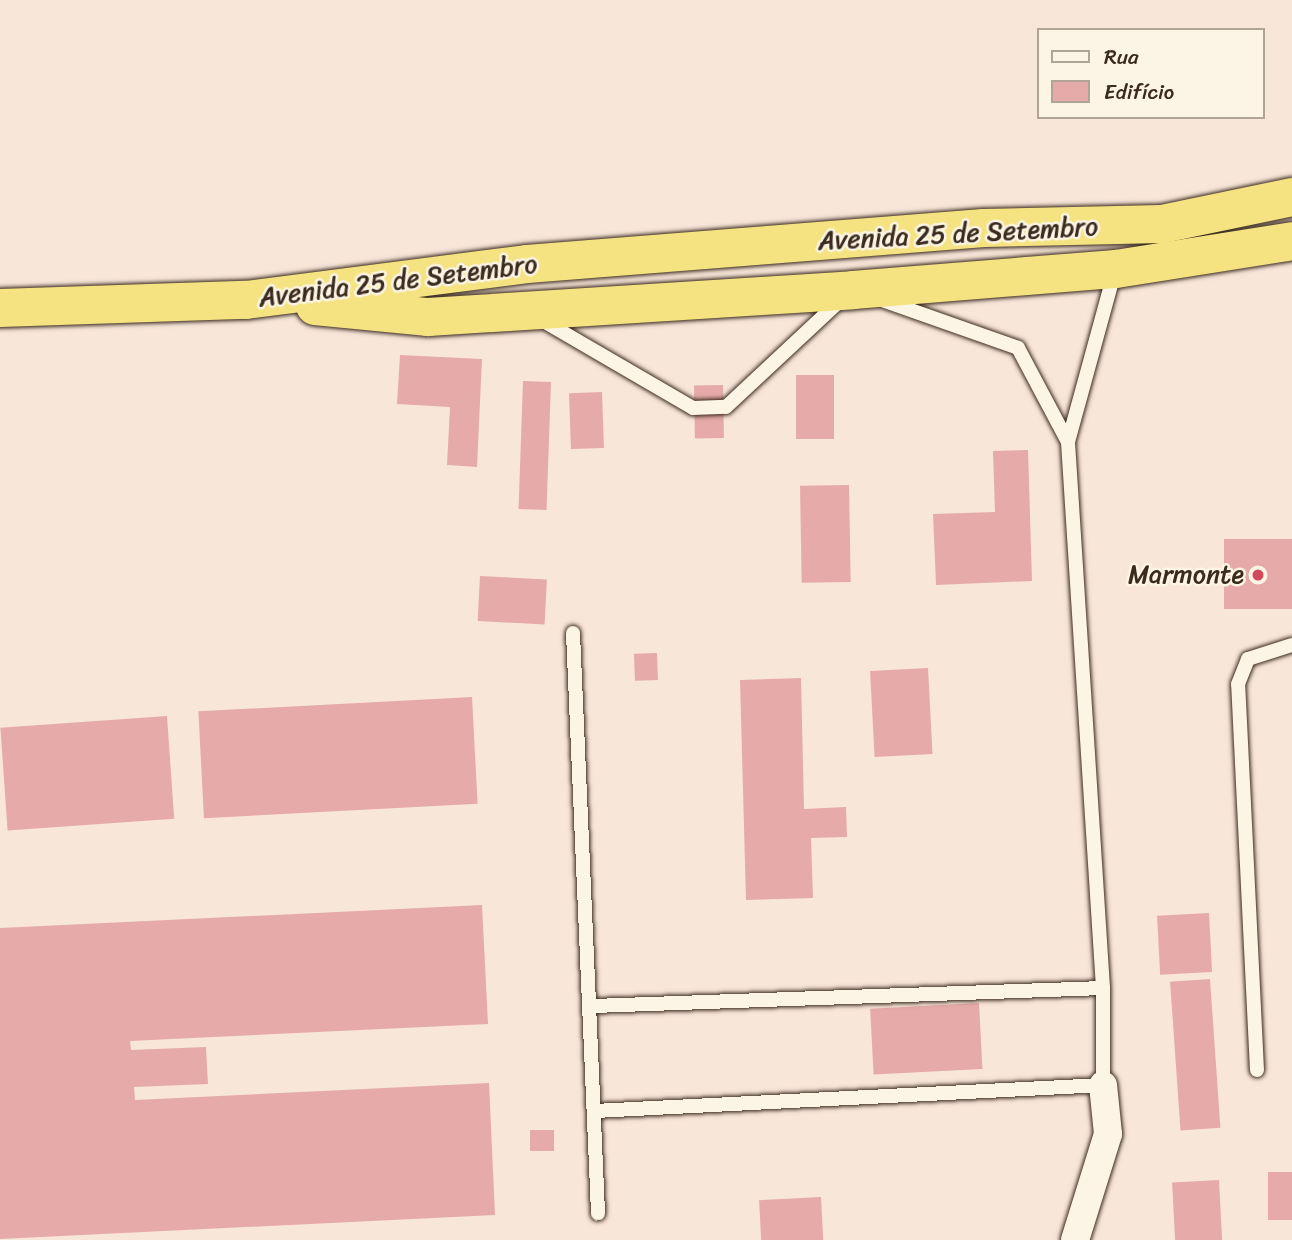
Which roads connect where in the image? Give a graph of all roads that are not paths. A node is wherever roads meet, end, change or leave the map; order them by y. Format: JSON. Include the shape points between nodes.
{"nodes":[{"id":1,"x":1292,"y":197,"type":"edge"},
{"id":2,"x":1292,"y":241,"type":"edge"},
{"id":3,"x":1116,"y":269,"type":"junction"},
{"id":4,"x":853,"y":290,"type":"junction"},
{"id":5,"x":246,"y":300,"type":"junction"},
{"id":6,"x":0,"y":308,"type":"edge"},
{"id":7,"x":525,"y":311,"type":"junction"},
{"id":8,"x":1068,"y":442,"type":"junction"},
{"id":9,"x":573,"y":633,"type":"dead end"},
{"id":10,"x":1292,"y":645,"type":"edge"},
{"id":11,"x":1103,"y":988,"type":"junction"},
{"id":12,"x":593,"y":1006,"type":"junction"},
{"id":13,"x":1257,"y":1070,"type":"dead end"},
{"id":14,"x":1103,"y":1085,"type":"junction"},
{"id":15,"x":595,"y":1111,"type":"junction"},
{"id":16,"x":598,"y":1213,"type":"dead end"},
{"id":17,"x":1075,"y":1240,"type":"edge"}],
"edges":[{"from":1,"to":5,"type":"highway","name":"Avenida 25 de Setembro","via":[[1162,224],[984,228],[527,264]]},
{"from":2,"to":3,"type":"highway","name":"Avenida 25 de Setembro"},
{"from":3,"to":4,"type":"highway","name":"Avenida 25 de Setembro"},
{"from":3,"to":8,"type":"lane"},
{"from":4,"to":7,"type":"highway","name":"Avenida 25 de Setembro"},
{"from":4,"to":7,"type":"lane","via":[[726,407],[693,408]]},
{"from":4,"to":8,"type":"lane","via":[[1018,348]]},
{"from":5,"to":6,"type":"highway"},
{"from":5,"to":7,"type":"highway","name":"Avenida 25 de Setembro","via":[[428,317]]},
{"from":8,"to":11,"type":"lane"},
{"from":9,"to":12,"type":"lane"},
{"from":10,"to":13,"type":"lane","via":[[1248,659],[1238,684]]},
{"from":11,"to":12,"type":"lane"},
{"from":11,"to":14,"type":"lane"},
{"from":12,"to":15,"type":"lane"},
{"from":14,"to":15,"type":"lane"},
{"from":14,"to":17,"type":"street","via":[[1108,1133]]},
{"from":15,"to":16,"type":"lane"}]}
